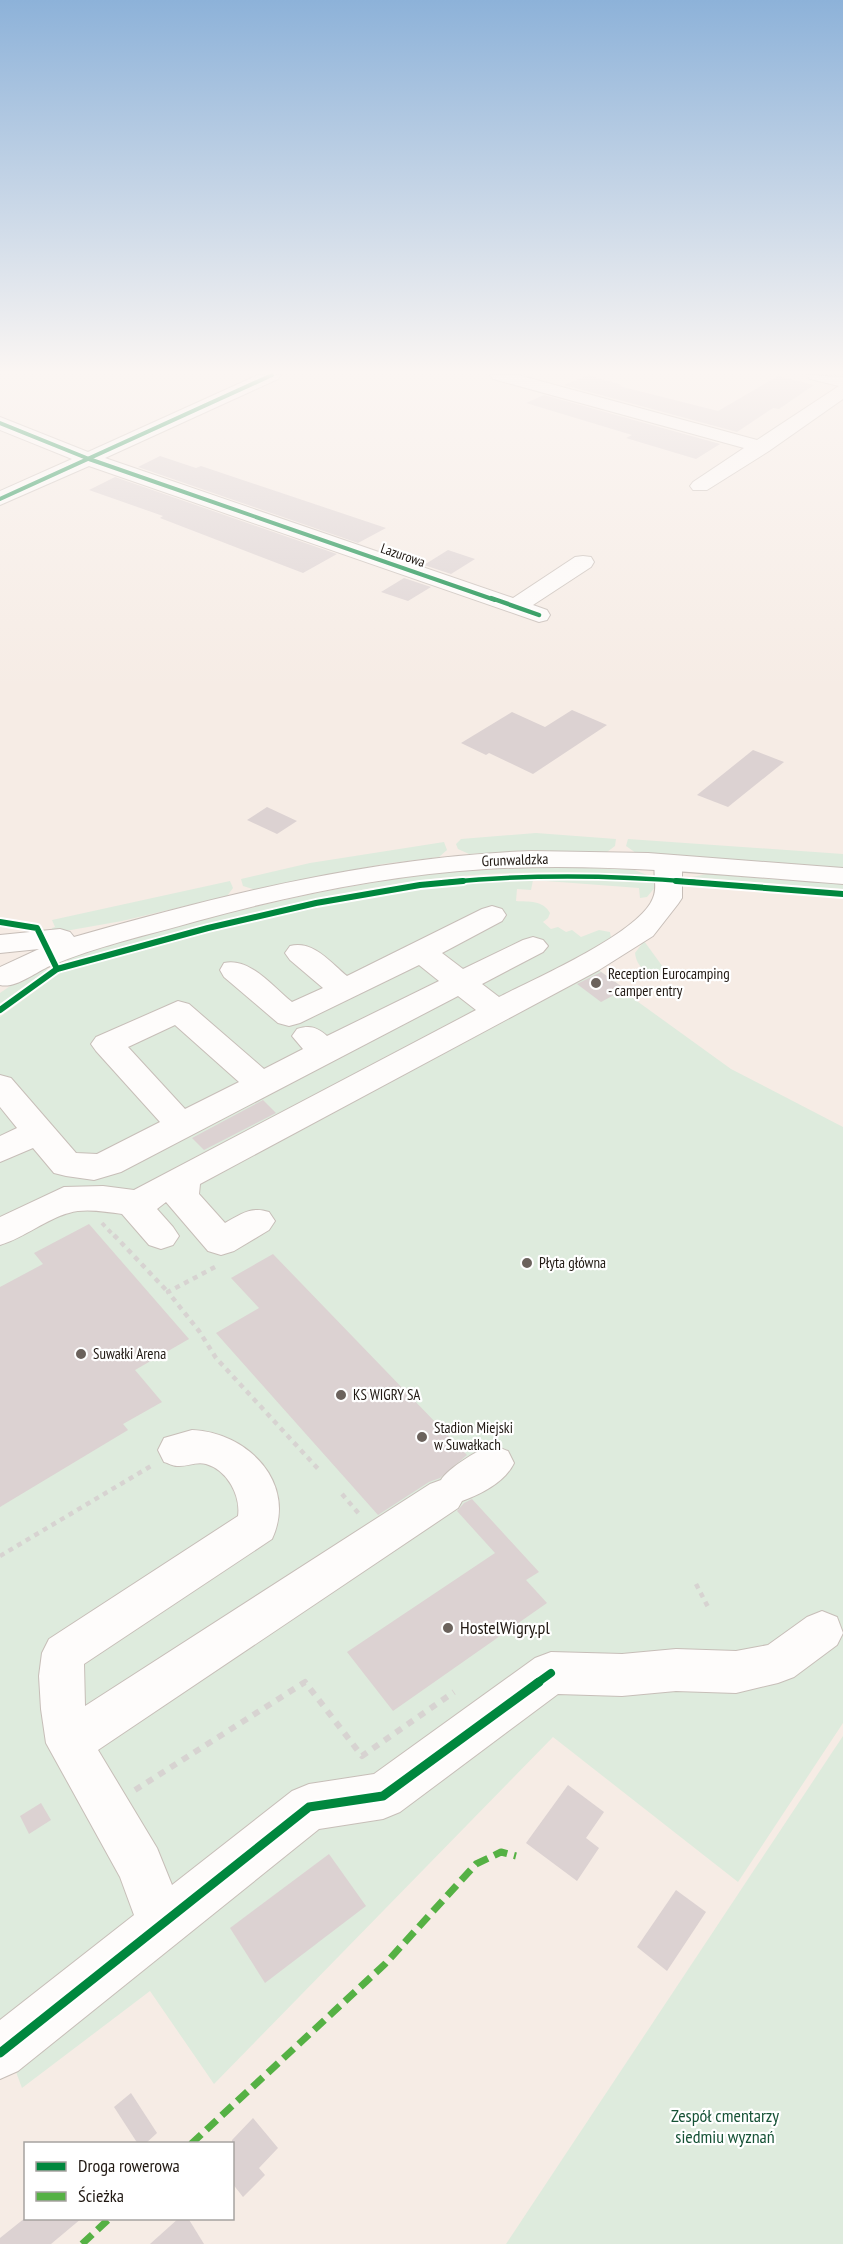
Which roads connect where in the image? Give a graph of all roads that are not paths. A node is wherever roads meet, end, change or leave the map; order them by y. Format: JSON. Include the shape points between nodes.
{"nodes":[{"id":1,"x":43,"y":480,"type":"edge"},
{"id":2,"x":149,"y":480,"type":"edge"},
{"id":3,"x":710,"y":480,"type":"edge"},
{"id":4,"x":700,"y":486,"type":"dead end"},
{"id":5,"x":0,"y":499,"type":"edge"},
{"id":6,"x":583,"y":562,"type":"dead end"},
{"id":7,"x":515,"y":607,"type":"junction"},
{"id":8,"x":538,"y":615,"type":"dead end"},
{"id":9,"x":668,"y":863,"type":"junction"},
{"id":10,"x":843,"y":876,"type":"edge"},
{"id":11,"x":191,"y":914,"type":"junction"},
{"id":12,"x":492,"y":915,"type":"dead end"},
{"id":13,"x":0,"y":946,"type":"edge"},
{"id":14,"x":533,"y":946,"type":"dead end"},
{"id":15,"x":422,"y":952,"type":"junction"},
{"id":16,"x":300,"y":953,"type":"dead end"},
{"id":17,"x":235,"y":970,"type":"dead end"},
{"id":18,"x":2,"y":979,"type":"edge"},
{"id":19,"x":461,"y":983,"type":"junction"},
{"id":20,"x":345,"y":990,"type":"junction"},
{"id":21,"x":497,"y":1011,"type":"junction"},
{"id":22,"x":289,"y":1016,"type":"junction"},
{"id":23,"x":324,"y":1051,"type":"junction"},
{"id":24,"x":261,"y":1084,"type":"junction"},
{"id":25,"x":0,"y":1086,"type":"edge"},
{"id":26,"x":182,"y":1125,"type":"junction"},
{"id":27,"x":38,"y":1131,"type":"junction"},
{"id":28,"x":0,"y":1150,"type":"edge"},
{"id":29,"x":183,"y":1178,"type":"junction"},
{"id":30,"x":140,"y":1203,"type":"junction"},
{"id":31,"x":257,"y":1221,"type":"dead end"},
{"id":32,"x":0,"y":1232,"type":"edge"},
{"id":33,"x":161,"y":1236,"type":"dead end"},
{"id":34,"x":178,"y":1450,"type":"road end"},
{"id":35,"x":494,"y":1463,"type":"dead end"},
{"id":36,"x":822,"y":1630,"type":"dead end"},
{"id":37,"x":69,"y":1743,"type":"junction"},
{"id":38,"x":161,"y":1923,"type":"junction"},
{"id":39,"x":0,"y":2053,"type":"edge"}],
"edges":[{"from":1,"to":5,"type":"street"},
{"from":2,"to":7,"type":"street","name":"Lazurowa"},
{"from":3,"to":4,"type":"street"},
{"from":6,"to":7,"type":"street"},
{"from":7,"to":8,"type":"street","name":"Lazurowa"},
{"from":9,"to":10,"type":"street","name":"Grunwaldzka"},
{"from":9,"to":11,"type":"street","name":"Grunwaldzka","via":[[530,859],[412,868],[330,882]]},
{"from":9,"to":21,"type":"street","via":[[668,898],[643,930]]},
{"from":11,"to":13,"type":"street","name":"Grunwaldzka"},
{"from":11,"to":18,"type":"street","name":"Grunwaldzka","via":[[50,955]]},
{"from":12,"to":15,"type":"street"},
{"from":13,"to":18,"type":"street","via":[[9,967]]},
{"from":14,"to":19,"type":"street"},
{"from":15,"to":19,"type":"street"},
{"from":15,"to":20,"type":"street"},
{"from":16,"to":20,"type":"street"},
{"from":17,"to":22,"type":"street"},
{"from":19,"to":21,"type":"street"},
{"from":19,"to":23,"type":"street"},
{"from":20,"to":22,"type":"street"},
{"from":21,"to":29,"type":"street"},
{"from":22,"to":23,"type":"street"},
{"from":23,"to":24,"type":"street"},
{"from":24,"to":26,"type":"street"},
{"from":24,"to":26,"type":"street","via":[[178,1011],[107,1044]]},
{"from":25,"to":27,"type":"street"},
{"from":26,"to":27,"type":"street","via":[[94,1168],[66,1164]]},
{"from":27,"to":28,"type":"street"},
{"from":29,"to":30,"type":"street"},
{"from":29,"to":31,"type":"street","via":[[181,1197],[221,1242]]},
{"from":30,"to":32,"type":"street","via":[[64,1200]]},
{"from":30,"to":33,"type":"street","via":[[137,1210]]},
{"from":34,"to":37,"type":"street","via":[[188,1446],[226,1453],[252,1481],[260,1504],[257,1526],[64,1653],[61,1700]]},
{"from":35,"to":37,"type":"street"},
{"from":36,"to":38,"type":"street","via":[[778,1664],[736,1672],[551,1673],[383,1796],[309,1806]]},
{"from":37,"to":38,"type":"street","via":[[140,1865]]},
{"from":38,"to":39,"type":"street"}]}
